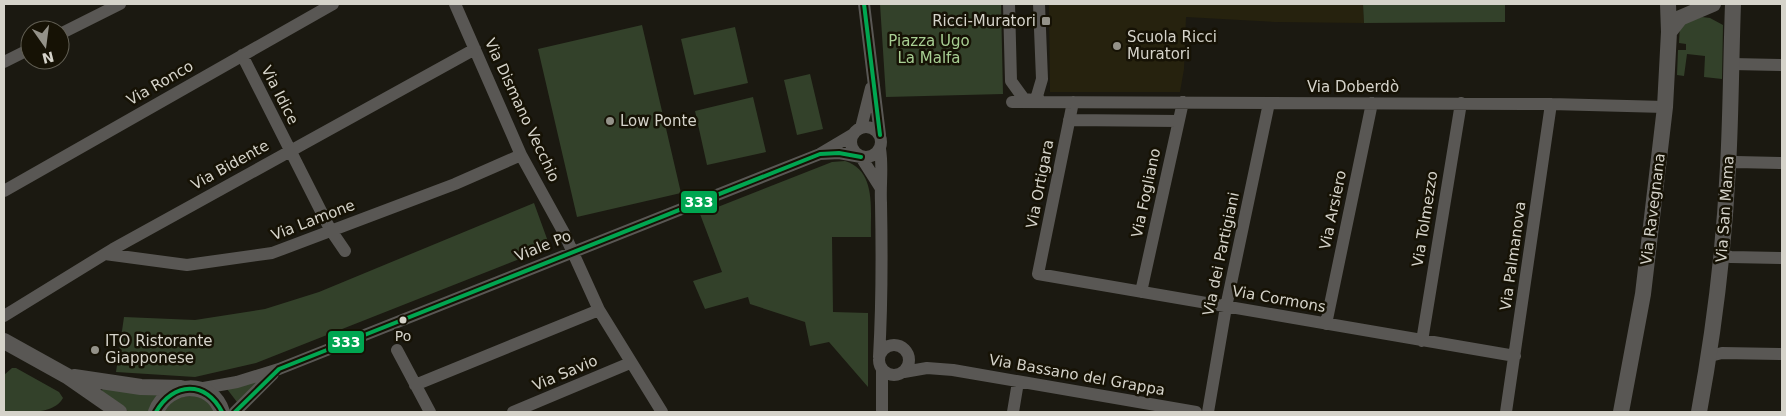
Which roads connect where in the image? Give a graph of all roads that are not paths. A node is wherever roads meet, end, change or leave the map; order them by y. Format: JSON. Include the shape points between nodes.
{"nodes":[{"id":1,"x":120,"y":4,"type":"edge"},
{"id":2,"x":333,"y":4,"type":"edge"},
{"id":3,"x":455,"y":4,"type":"edge"},
{"id":4,"x":864,"y":4,"type":"edge"},
{"id":5,"x":1009,"y":4,"type":"edge"},
{"id":6,"x":1039,"y":4,"type":"edge"},
{"id":7,"x":1668,"y":4,"type":"edge"},
{"id":8,"x":1713,"y":4,"type":"edge"},
{"id":9,"x":1734,"y":4,"type":"edge"},
{"id":10,"x":70,"y":29,"type":"edge"},
{"id":11,"x":1669,"y":32,"type":"junction"},
{"id":12,"x":475,"y":49,"type":"junction"},
{"id":13,"x":20,"y":54,"type":"edge"},
{"id":14,"x":242,"y":55,"type":"junction"},
{"id":15,"x":4,"y":62,"type":"edge"},
{"id":16,"x":1732,"y":64,"type":"junction"},
{"id":17,"x":1782,"y":65,"type":"edge"},
{"id":18,"x":872,"y":83,"type":"junction"},
{"id":19,"x":1040,"y":83,"type":"junction"},
{"id":20,"x":1016,"y":88,"type":"junction"},
{"id":21,"x":1012,"y":102,"type":"dead end"},
{"id":22,"x":1040,"y":102,"type":"junction"},
{"id":23,"x":1073,"y":102,"type":"junction"},
{"id":24,"x":1183,"y":102,"type":"junction"},
{"id":25,"x":1269,"y":103,"type":"junction"},
{"id":26,"x":1372,"y":103,"type":"junction"},
{"id":27,"x":1460,"y":104,"type":"junction"},
{"id":28,"x":1551,"y":104,"type":"junction"},
{"id":29,"x":1665,"y":107,"type":"junction"},
{"id":30,"x":1069,"y":120,"type":"junction"},
{"id":31,"x":1178,"y":121,"type":"junction"},
{"id":32,"x":856,"y":131,"type":"junction"},
{"id":33,"x":880,"y":135,"type":"junction"},
{"id":34,"x":880,"y":149,"type":"junction"},
{"id":35,"x":290,"y":150,"type":"junction"},
{"id":36,"x":820,"y":154,"type":"junction"},
{"id":37,"x":521,"y":155,"type":"junction"},
{"id":38,"x":861,"y":157,"type":"junction"},
{"id":39,"x":1782,"y":162,"type":"edge"},
{"id":40,"x":1728,"y":165,"type":"junction"},
{"id":41,"x":880,"y":188,"type":"junction"},
{"id":42,"x":4,"y":191,"type":"edge"},
{"id":43,"x":330,"y":229,"type":"junction"},
{"id":44,"x":345,"y":251,"type":"dead end"},
{"id":45,"x":1722,"y":251,"type":"junction"},
{"id":46,"x":573,"y":252,"type":"junction"},
{"id":47,"x":105,"y":254,"type":"junction"},
{"id":48,"x":1782,"y":258,"type":"edge"},
{"id":49,"x":1038,"y":274,"type":"joint"},
{"id":50,"x":1141,"y":292,"type":"junction"},
{"id":51,"x":882,"y":295,"type":"junction"},
{"id":52,"x":1226,"y":306,"type":"junction"},
{"id":53,"x":599,"y":310,"type":"junction"},
{"id":54,"x":4,"y":316,"type":"edge"},
{"id":55,"x":1326,"y":324,"type":"junction"},
{"id":56,"x":4,"y":341,"type":"edge"},
{"id":57,"x":1422,"y":341,"type":"junction"},
{"id":58,"x":899,"y":346,"type":"junction"},
{"id":59,"x":397,"y":350,"type":"dead end"},
{"id":60,"x":1782,"y":354,"type":"edge"},
{"id":61,"x":908,"y":355,"type":"junction"},
{"id":62,"x":1515,"y":356,"type":"junction"},
{"id":63,"x":1710,"y":356,"type":"junction"},
{"id":64,"x":630,"y":363,"type":"junction"},
{"id":65,"x":881,"y":363,"type":"junction"},
{"id":66,"x":279,"y":369,"type":"junction"},
{"id":67,"x":953,"y":370,"type":"junction"},
{"id":68,"x":902,"y":373,"type":"junction"},
{"id":69,"x":67,"y":376,"type":"junction"},
{"id":70,"x":1018,"y":382,"type":"junction"},
{"id":71,"x":415,"y":385,"type":"junction"},
{"id":72,"x":182,"y":388,"type":"junction"},
{"id":73,"x":198,"y":389,"type":"junction"},
{"id":74,"x":883,"y":392,"type":"junction"},
{"id":75,"x":119,"y":412,"type":"edge"},
{"id":76,"x":156,"y":412,"type":"edge"},
{"id":77,"x":222,"y":412,"type":"edge"},
{"id":78,"x":235,"y":412,"type":"edge"},
{"id":79,"x":430,"y":412,"type":"edge"},
{"id":80,"x":513,"y":412,"type":"edge"},
{"id":81,"x":662,"y":412,"type":"edge"},
{"id":82,"x":882,"y":412,"type":"edge"},
{"id":83,"x":1012,"y":412,"type":"edge"},
{"id":84,"x":1196,"y":412,"type":"edge"},
{"id":85,"x":1208,"y":412,"type":"edge"},
{"id":86,"x":1506,"y":412,"type":"edge"},
{"id":87,"x":1622,"y":412,"type":"edge"},
{"id":88,"x":1699,"y":412,"type":"edge"}],
"edges":[{"from":1,"to":10,"type":"street"},
{"from":2,"to":14,"type":"street","name":"Via Ronco"},
{"from":3,"to":12,"type":"street","name":"Via Dismano Vecchio"},
{"from":4,"to":18,"type":"street"},
{"from":5,"to":20,"type":"street","via":[[1011,80]]},
{"from":6,"to":19,"type":"street"},
{"from":7,"to":11,"type":"street","name":"Via Ravegnana"},
{"from":8,"to":11,"type":"street","via":[[1680,18]]},
{"from":9,"to":16,"type":"street","name":"Via San Mama"},
{"from":11,"to":29,"type":"street","name":"Via Ravegnana"},
{"from":12,"to":35,"type":"street","name":"Via Bidente"},
{"from":12,"to":37,"type":"street","name":"Via Dismano Vecchio"},
{"from":13,"to":15,"type":"street"},
{"from":14,"to":35,"type":"street","name":"Via Idice"},
{"from":14,"to":42,"type":"street","name":"Via Ronco"},
{"from":16,"to":17,"type":"street"},
{"from":16,"to":40,"type":"street","name":"Via San Mama"},
{"from":18,"to":32,"type":"street"},
{"from":18,"to":33,"type":"street"},
{"from":19,"to":20,"type":"street","via":[[1028,91]]},
{"from":19,"to":22,"type":"street","via":[[1037,96]]},
{"from":20,"to":22,"type":"street","via":[[1024,99]]},
{"from":21,"to":22,"type":"street"},
{"from":22,"to":23,"type":"street","name":"Via Doberdò"},
{"from":23,"to":24,"type":"street","name":"Via Doberdò"},
{"from":23,"to":30,"type":"street","name":"Via Ortigara"},
{"from":24,"to":25,"type":"street","name":"Via Doberdò"},
{"from":24,"to":31,"type":"street","name":"Via Fogliano"},
{"from":25,"to":26,"type":"street","name":"Via Doberdò"},
{"from":25,"to":52,"type":"street","name":"Via dei Partigiani"},
{"from":26,"to":27,"type":"street","name":"Via Doberdò"},
{"from":26,"to":55,"type":"street","name":"Via Arsiero"},
{"from":27,"to":28,"type":"street","name":"Via Doberdò"},
{"from":27,"to":57,"type":"street","name":"Via Tolmezzo"},
{"from":28,"to":29,"type":"street","name":"Via Doberdò"},
{"from":28,"to":62,"type":"street","name":"Via Palmanova"},
{"from":29,"to":87,"type":"street","name":"Via Ravegnana","via":[[1643,294]]},
{"from":30,"to":31,"type":"street"},
{"from":30,"to":49,"type":"street","name":"Via Ortigara"},
{"from":31,"to":50,"type":"street","name":"Via Fogliano"},
{"from":32,"to":33,"type":"street","via":[[869,127]]},
{"from":32,"to":36,"type":"street","name":"Viale Po"},
{"from":32,"to":38,"type":"street","via":[[851,145]]},
{"from":33,"to":34,"type":"street"},
{"from":34,"to":38,"type":"street","via":[[874,156]]},
{"from":34,"to":41,"type":"street"},
{"from":35,"to":43,"type":"street","name":"Via Idice"},
{"from":35,"to":47,"type":"street","name":"Via Bidente"},
{"from":36,"to":38,"type":"street","name":"Viale Po"},
{"from":36,"to":46,"type":"street","name":"Viale Po"},
{"from":37,"to":43,"type":"street","name":"Via Lamone","via":[[455,184]]},
{"from":37,"to":46,"type":"street","name":"Via Dismano Vecchio"},
{"from":38,"to":41,"type":"street"},
{"from":39,"to":40,"type":"street","via":[[1736,162]]},
{"from":40,"to":45,"type":"street","name":"Via San Mama"},
{"from":41,"to":51,"type":"street"},
{"from":43,"to":44,"type":"street","name":"Via Idice"},
{"from":43,"to":47,"type":"street","name":"Via Lamone","via":[[272,253],[188,265]]},
{"from":45,"to":48,"type":"street","via":[[1725,256]]},
{"from":45,"to":63,"type":"street","name":"Via San Mama"},
{"from":46,"to":53,"type":"street","name":"Via Dismano Vecchio"},
{"from":46,"to":66,"type":"street","name":"Viale Po"},
{"from":47,"to":54,"type":"street","name":"Via Bidente"},
{"from":49,"to":50,"type":"street","name":"Via Cormons"},
{"from":50,"to":52,"type":"street","name":"Via Cormons"},
{"from":51,"to":58,"type":"street","via":[[885,324]]},
{"from":51,"to":65,"type":"street"},
{"from":52,"to":55,"type":"street","name":"Via Cormons"},
{"from":52,"to":85,"type":"street","name":"Via dei Partigiani"},
{"from":53,"to":64,"type":"street","name":"Via Dismano Vecchio"},
{"from":53,"to":71,"type":"street"},
{"from":55,"to":57,"type":"street","name":"Via Cormons"},
{"from":56,"to":69,"type":"street"},
{"from":57,"to":62,"type":"street","name":"Via Cormons"},
{"from":58,"to":61,"type":"street"},
{"from":58,"to":65,"type":"street","via":[[884,348]]},
{"from":59,"to":71,"type":"street"},
{"from":60,"to":63,"type":"street","via":[[1722,353]]},
{"from":61,"to":67,"type":"street","name":"Via Bassano del Grappa"},
{"from":61,"to":68,"type":"street","via":[[909,364]]},
{"from":62,"to":86,"type":"street","name":"Via Palmanova"},
{"from":63,"to":88,"type":"street","name":"Via San Mama"},
{"from":64,"to":80,"type":"street","name":"Via Savio"},
{"from":64,"to":81,"type":"street","name":"Via Dismano Vecchio"},
{"from":65,"to":68,"type":"street","via":[[890,375]]},
{"from":65,"to":74,"type":"street"},
{"from":66,"to":73,"type":"street","name":"Viale Po","via":[[237,382]]},
{"from":66,"to":78,"type":"street","name":"Viale Po"},
{"from":67,"to":68,"type":"street","name":"Via Bassano del Grappa","via":[[927,368]]},
{"from":67,"to":70,"type":"street","name":"Via Bassano del Grappa"},
{"from":68,"to":74,"type":"street","via":[[888,383]]},
{"from":69,"to":72,"type":"street","via":[[141,387]]},
{"from":69,"to":75,"type":"street"},
{"from":70,"to":83,"type":"street"},
{"from":70,"to":84,"type":"street","name":"Via Bassano del Grappa"},
{"from":71,"to":79,"type":"street"},
{"from":72,"to":73,"type":"street"},
{"from":72,"to":76,"type":"street","via":[[162,400]]},
{"from":73,"to":77,"type":"street","via":[[216,400]]},
{"from":74,"to":82,"type":"street"}]}
